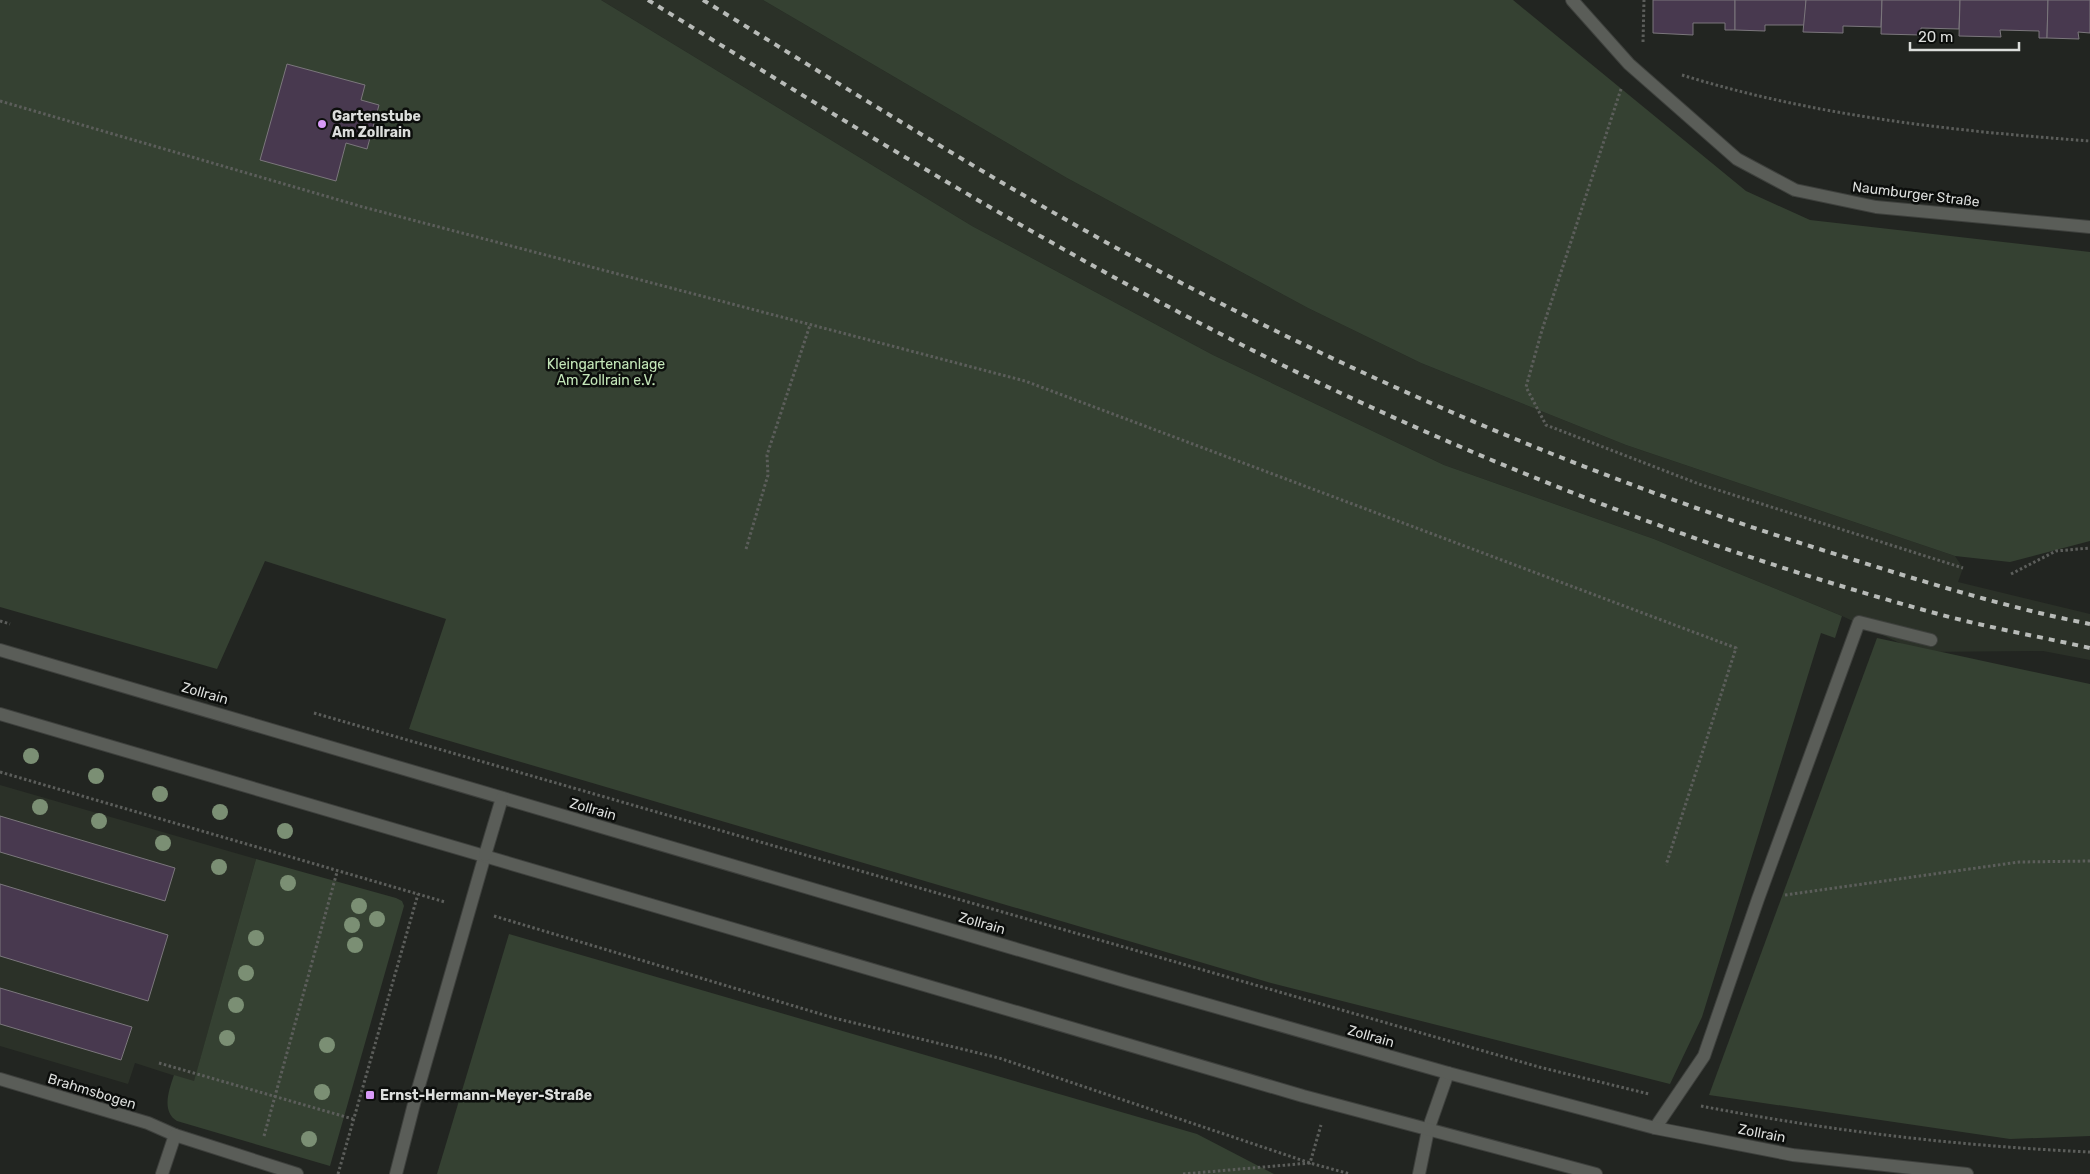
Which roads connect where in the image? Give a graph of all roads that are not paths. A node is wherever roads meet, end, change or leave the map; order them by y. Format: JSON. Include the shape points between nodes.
{"nodes":[{"id":1,"x":1572,"y":0,"type":"edge"},
{"id":2,"x":2090,"y":227,"type":"edge"},
{"id":3,"x":1931,"y":640,"type":"dead end"},
{"id":4,"x":0,"y":650,"type":"edge"},
{"id":5,"x":0,"y":714,"type":"edge"},
{"id":6,"x":502,"y":798,"type":"junction"},
{"id":7,"x":485,"y":856,"type":"junction"},
{"id":8,"x":1448,"y":1074,"type":"junction"},
{"id":9,"x":0,"y":1079,"type":"edge"},
{"id":10,"x":1655,"y":1128,"type":"junction"},
{"id":11,"x":1428,"y":1130,"type":"junction"},
{"id":12,"x":174,"y":1135,"type":"junction"},
{"id":13,"x":162,"y":1174,"type":"edge"},
{"id":14,"x":297,"y":1174,"type":"edge"},
{"id":15,"x":396,"y":1174,"type":"edge"},
{"id":16,"x":1419,"y":1174,"type":"edge"},
{"id":17,"x":1596,"y":1174,"type":"edge"},
{"id":18,"x":1967,"y":1174,"type":"edge"}],
"edges":[{"from":1,"to":2,"type":"main road","name":"Naumburger Straße","via":[[1629,64],[1737,160],[1795,190],[1876,207]]},
{"from":3,"to":10,"type":"main road","via":[[1859,622],[1704,1056]]},
{"from":4,"to":6,"type":"main road","name":"Zollrain"},
{"from":5,"to":7,"type":"main road"},
{"from":6,"to":7,"type":"main road"},
{"from":6,"to":8,"type":"main road","name":"Zollrain"},
{"from":7,"to":11,"type":"main road"},
{"from":7,"to":15,"type":"main road"},
{"from":8,"to":10,"type":"main road","name":"Zollrain"},
{"from":8,"to":11,"type":"main road"},
{"from":9,"to":12,"type":"main road","name":"Brahmsbogen","via":[[148,1123]]},
{"from":10,"to":18,"type":"main road","name":"Zollrain","via":[[1794,1155]]},
{"from":11,"to":16,"type":"main road"},
{"from":11,"to":17,"type":"main road"},
{"from":12,"to":13,"type":"main road"},
{"from":12,"to":14,"type":"main road","name":"Brahmsbogen"}]}
